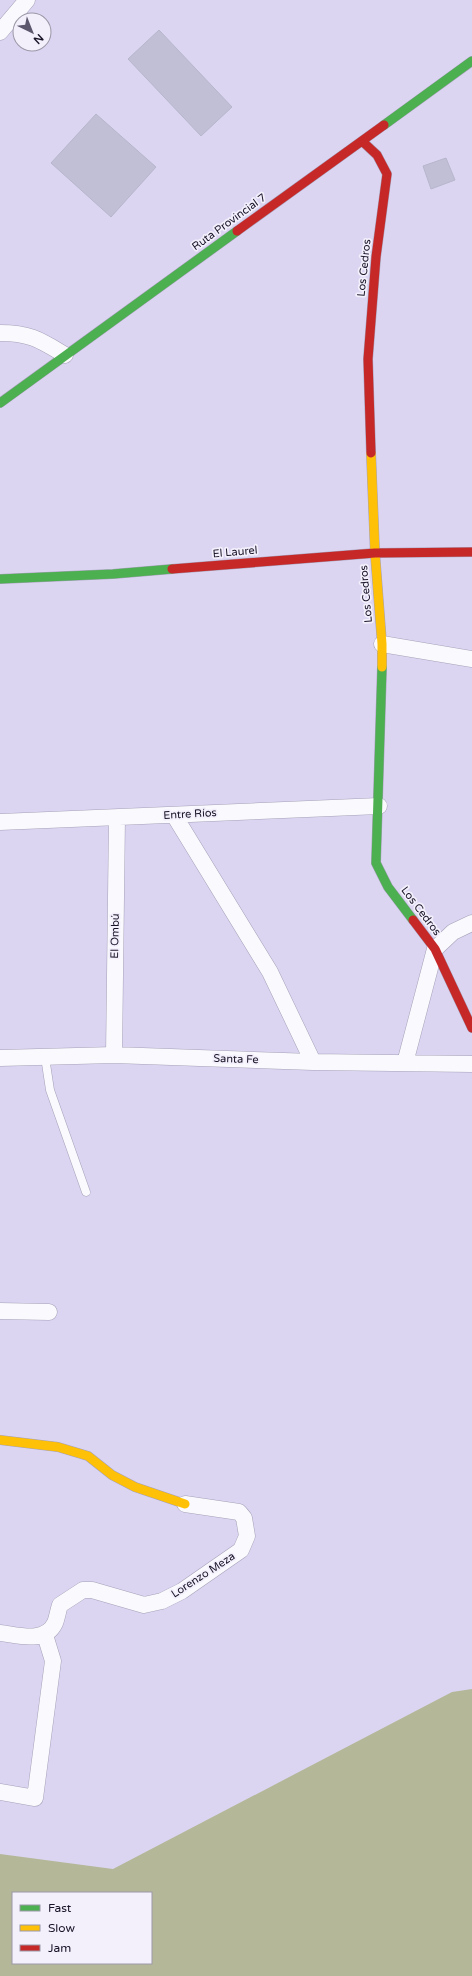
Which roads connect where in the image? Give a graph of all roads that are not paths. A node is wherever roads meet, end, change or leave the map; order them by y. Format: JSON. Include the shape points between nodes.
{"nodes":[{"id":1,"x":27,"y":0,"type":"edge"},
{"id":2,"x":0,"y":32,"type":"edge"},
{"id":3,"x":472,"y":61,"type":"edge"},
{"id":4,"x":362,"y":141,"type":"junction"},
{"id":5,"x":0,"y":333,"type":"edge"},
{"id":6,"x":65,"y":355,"type":"junction"},
{"id":7,"x":0,"y":403,"type":"edge"},
{"id":8,"x":472,"y":552,"type":"edge"},
{"id":9,"x":375,"y":553,"type":"junction"},
{"id":10,"x":0,"y":579,"type":"edge"},
{"id":11,"x":382,"y":644,"type":"junction"},
{"id":12,"x":472,"y":659,"type":"edge"},
{"id":13,"x":379,"y":806,"type":"junction"},
{"id":14,"x":174,"y":815,"type":"junction"},
{"id":15,"x":117,"y":818,"type":"junction"},
{"id":16,"x":0,"y":822,"type":"edge"},
{"id":17,"x":472,"y":923,"type":"edge"},
{"id":18,"x":435,"y":949,"type":"junction"},
{"id":19,"x":472,"y":1028,"type":"edge"},
{"id":20,"x":114,"y":1055,"type":"junction"},
{"id":21,"x":45,"y":1057,"type":"junction"},
{"id":22,"x":0,"y":1058,"type":"edge"},
{"id":23,"x":313,"y":1062,"type":"junction"},
{"id":24,"x":405,"y":1063,"type":"junction"},
{"id":25,"x":472,"y":1064,"type":"edge"},
{"id":26,"x":86,"y":1192,"type":"dead end"},
{"id":27,"x":0,"y":1311,"type":"edge"},
{"id":28,"x":49,"y":1312,"type":"dead end"},
{"id":29,"x":0,"y":1440,"type":"edge"},
{"id":30,"x":185,"y":1504,"type":"joint"},
{"id":31,"x":0,"y":1633,"type":"edge"},
{"id":32,"x":45,"y":1635,"type":"junction"},
{"id":33,"x":0,"y":1792,"type":"edge"}],
"edges":[{"from":1,"to":2,"type":"street"},
{"from":3,"to":4,"type":"street","name":"Ruta Provincial 7"},
{"from":4,"to":6,"type":"street","name":"Ruta Provincial 7"},
{"from":4,"to":9,"type":"street","name":"Los Cedros","via":[[377,155],[387,174],[376,257],[368,359]]},
{"from":5,"to":6,"type":"street","via":[[37,338]]},
{"from":6,"to":7,"type":"street","name":"Ruta Provincial 7"},
{"from":8,"to":9,"type":"street","name":"El Laurel"},
{"from":9,"to":10,"type":"street","name":"El Laurel","via":[[113,574]]},
{"from":9,"to":11,"type":"street","name":"Los Cedros"},
{"from":11,"to":12,"type":"street"},
{"from":11,"to":13,"type":"street","name":"Los Cedros"},
{"from":13,"to":14,"type":"street","name":"Entre Ríos"},
{"from":13,"to":18,"type":"street","name":"Los Cedros","via":[[376,863],[388,887]]},
{"from":14,"to":15,"type":"street","name":"Entre Ríos"},
{"from":14,"to":23,"type":"street","via":[[270,972]]},
{"from":15,"to":16,"type":"street","name":"Entre Ríos"},
{"from":15,"to":20,"type":"street","name":"El Ombú"},
{"from":17,"to":18,"type":"street","via":[[453,932]]},
{"from":18,"to":19,"type":"street","name":"Los Cedros"},
{"from":18,"to":24,"type":"street"},
{"from":20,"to":21,"type":"street","name":"Santa Fe"},
{"from":20,"to":23,"type":"street","name":"Santa Fe"},
{"from":21,"to":22,"type":"street","name":"Santa Fe"},
{"from":21,"to":26,"type":"lane","via":[[50,1090]]},
{"from":23,"to":24,"type":"street","name":"Santa Fe"},
{"from":24,"to":25,"type":"street","name":"Santa Fe"},
{"from":27,"to":28,"type":"street"},
{"from":29,"to":30,"type":"street","via":[[58,1447],[88,1456],[112,1475],[135,1487]]},
{"from":30,"to":32,"type":"street","name":"Lorenzo Meza","via":[[239,1512],[244,1518],[247,1536],[241,1550],[182,1591],[162,1601],[144,1605],[92,1590],[83,1590],[60,1605],[54,1624]]},
{"from":31,"to":32,"type":"street","via":[[32,1637]]},
{"from":32,"to":33,"type":"street","via":[[53,1661],[34,1798]]}]}
